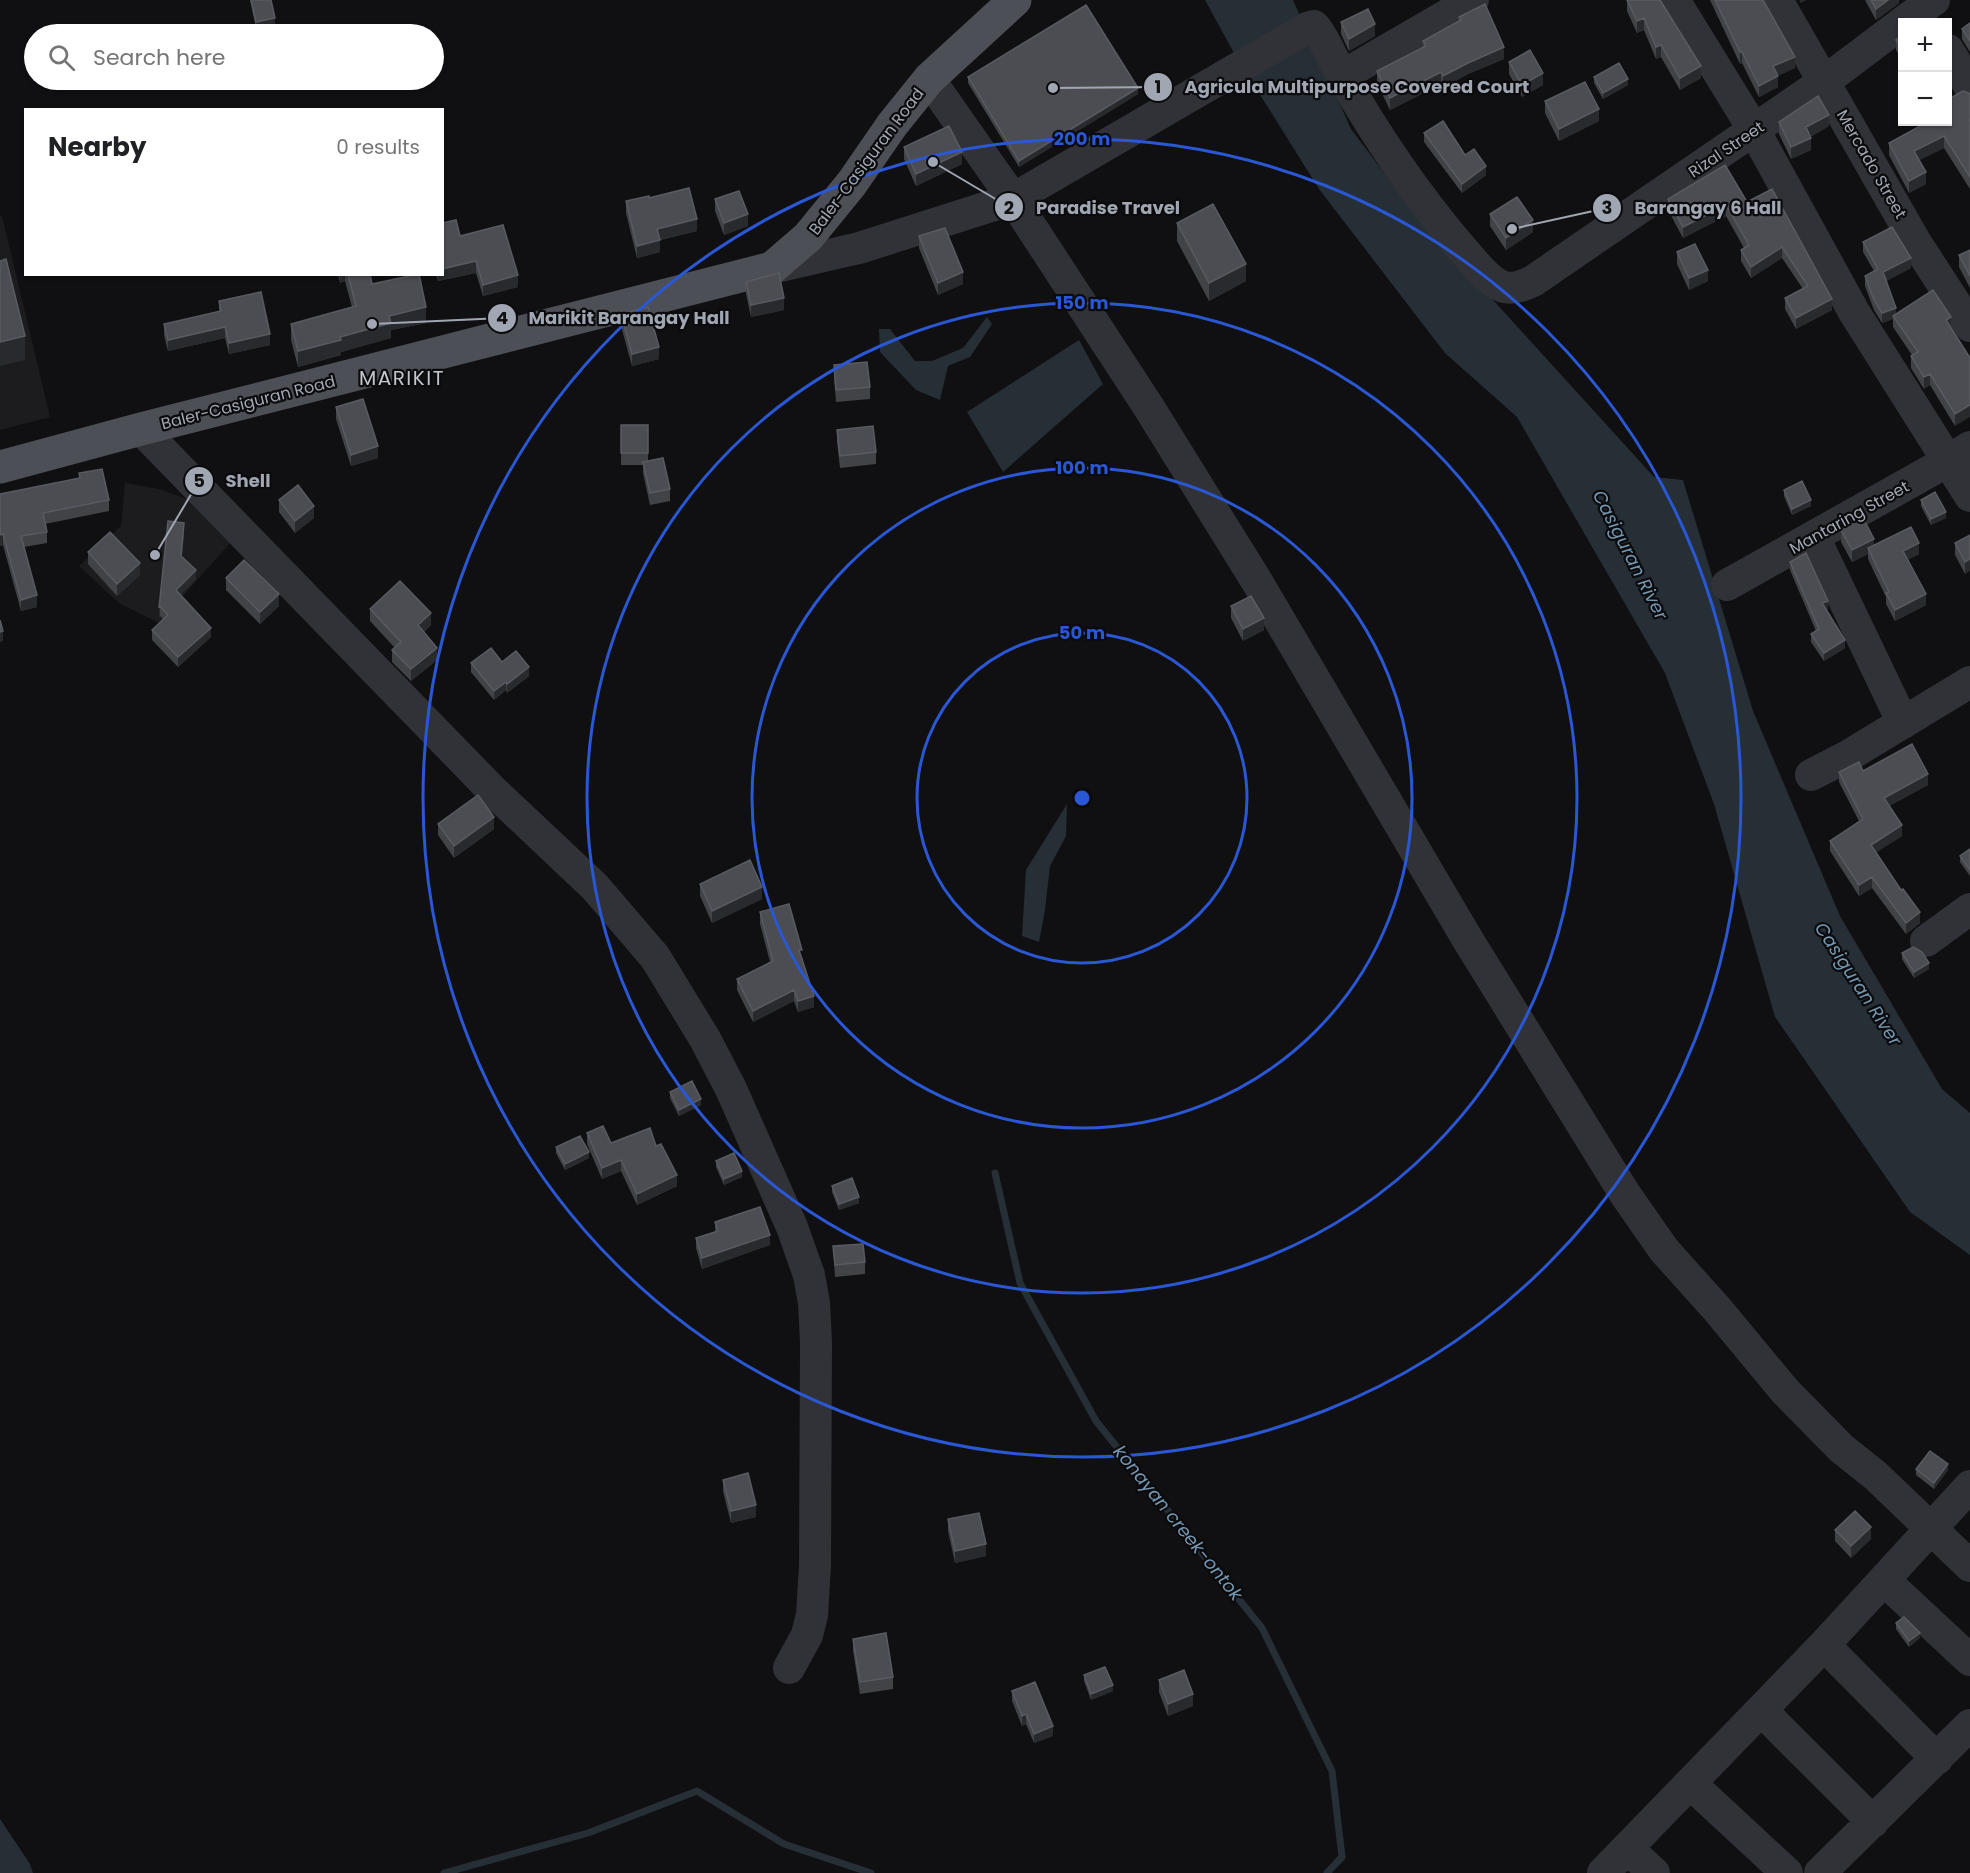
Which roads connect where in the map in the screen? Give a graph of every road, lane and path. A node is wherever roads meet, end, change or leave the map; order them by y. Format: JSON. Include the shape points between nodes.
{"nodes":[{"id":1,"x":1015,"y":0,"type":"edge"},
{"id":2,"x":1473,"y":0,"type":"edge"},
{"id":3,"x":1674,"y":0,"type":"edge"},
{"id":4,"x":1778,"y":0,"type":"edge"},
{"id":5,"x":1918,"y":13,"type":"edge"},
{"id":6,"x":1952,"y":58,"type":"edge"},
{"id":7,"x":1342,"y":76,"type":"junction"},
{"id":8,"x":929,"y":79,"type":"junction"},
{"id":9,"x":1825,"y":81,"type":"junction"},
{"id":10,"x":1970,"y":85,"type":"edge"},
{"id":11,"x":1754,"y":130,"type":"junction"},
{"id":12,"x":1013,"y":199,"type":"junction"},
{"id":13,"x":772,"y":268,"type":"junction"},
{"id":14,"x":1970,"y":326,"type":"edge"},
{"id":15,"x":141,"y":429,"type":"junction"},
{"id":16,"x":1959,"y":454,"type":"edge"},
{"id":17,"x":0,"y":467,"type":"edge"},
{"id":18,"x":1970,"y":496,"type":"edge"},
{"id":19,"x":1814,"y":537,"type":"junction"},
{"id":20,"x":1727,"y":585,"type":"dead end"},
{"id":21,"x":1970,"y":682,"type":"edge"},
{"id":22,"x":1903,"y":723,"type":"junction"},
{"id":23,"x":1811,"y":775,"type":"dead end"},
{"id":24,"x":1970,"y":909,"type":"edge"},
{"id":25,"x":1926,"y":941,"type":"dead end"},
{"id":26,"x":1970,"y":1486,"type":"edge"},
{"id":27,"x":1931,"y":1529,"type":"junction"},
{"id":28,"x":1970,"y":1566,"type":"edge"},
{"id":29,"x":1884,"y":1580,"type":"junction"},
{"id":30,"x":1824,"y":1646,"type":"junction"},
{"id":31,"x":1970,"y":1660,"type":"edge"},
{"id":32,"x":789,"y":1668,"type":"dead end"},
{"id":33,"x":1761,"y":1710,"type":"junction"},
{"id":34,"x":1970,"y":1725,"type":"edge"},
{"id":35,"x":1937,"y":1759,"type":"junction"},
{"id":36,"x":1690,"y":1783,"type":"junction"},
{"id":37,"x":1873,"y":1822,"type":"junction"},
{"id":38,"x":1627,"y":1848,"type":"junction"},
{"id":39,"x":1603,"y":1873,"type":"edge"},
{"id":40,"x":1654,"y":1873,"type":"edge"},
{"id":41,"x":1786,"y":1873,"type":"edge"},
{"id":42,"x":1820,"y":1873,"type":"edge"}],
"edges":[{"from":1,"to":8,"type":"main road","name":"Baler-Casiguran Road"},
{"from":2,"to":7,"type":"street"},
{"from":3,"to":11,"type":"street"},
{"from":4,"to":9,"type":"street","name":"Mercado Street"},
{"from":5,"to":9,"type":"street","name":"Rizal Street"},
{"from":6,"to":10,"type":"street"},
{"from":7,"to":11,"type":"street","name":"Rizal Street","via":[[1419,196],[1484,274],[1500,286],[1511,288],[1533,281]]},
{"from":7,"to":12,"type":"street","via":[[1316,27],[1307,28]]},
{"from":8,"to":12,"type":"street"},
{"from":8,"to":13,"type":"main road","name":"Baler-Casiguran Road","via":[[808,237]]},
{"from":9,"to":11,"type":"street","name":"Rizal Street"},
{"from":9,"to":14,"type":"street","name":"Mercado Street","via":[[1916,243]]},
{"from":11,"to":16,"type":"street","via":[[1854,312]]},
{"from":12,"to":13,"type":"street","via":[[859,248]]},
{"from":12,"to":27,"type":"street","via":[[1256,580],[1468,940],[1624,1194],[1664,1250],[1785,1391]]},
{"from":13,"to":15,"type":"main road","name":"Baler-Casiguran Road"},
{"from":15,"to":17,"type":"main road","name":"Baler-Casiguran Road"},
{"from":15,"to":32,"type":"street","via":[[491,789],[608,901],[655,957],[711,1049],[792,1227],[814,1303],[812,1615],[807,1635]]},
{"from":16,"to":18,"type":"street"},
{"from":16,"to":19,"type":"street","name":"Mantaring Street"},
{"from":19,"to":20,"type":"street","name":"Mantaring Street"},
{"from":19,"to":22,"type":"street"},
{"from":21,"to":22,"type":"street"},
{"from":22,"to":23,"type":"street"},
{"from":24,"to":25,"type":"street"},
{"from":26,"to":27,"type":"street"},
{"from":27,"to":28,"type":"street"},
{"from":27,"to":29,"type":"street"},
{"from":29,"to":30,"type":"street"},
{"from":29,"to":31,"type":"street"},
{"from":30,"to":33,"type":"street"},
{"from":30,"to":35,"type":"street"},
{"from":33,"to":36,"type":"street"},
{"from":33,"to":37,"type":"street"},
{"from":34,"to":35,"type":"street"},
{"from":35,"to":37,"type":"street"},
{"from":36,"to":38,"type":"street"},
{"from":36,"to":41,"type":"street"},
{"from":37,"to":42,"type":"street"},
{"from":38,"to":39,"type":"street"},
{"from":38,"to":40,"type":"street"}]}
